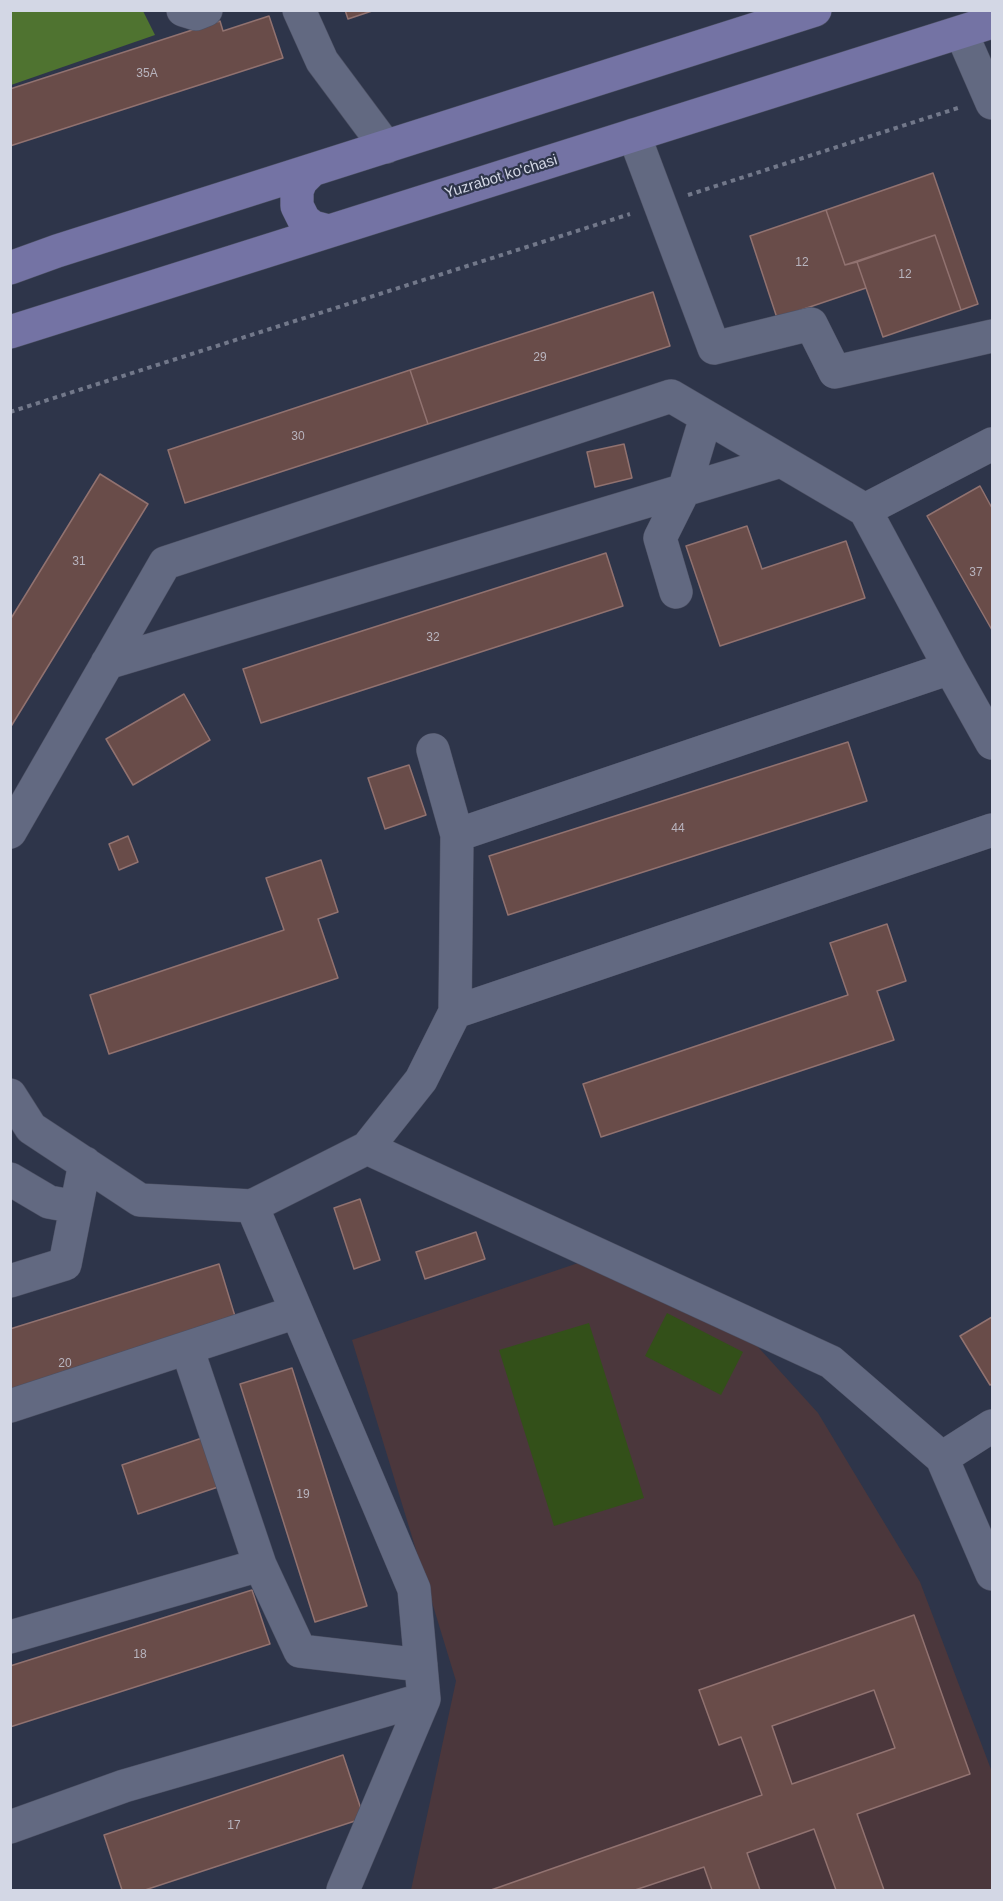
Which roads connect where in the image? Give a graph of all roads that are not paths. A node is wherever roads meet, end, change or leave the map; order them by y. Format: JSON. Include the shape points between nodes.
{"nodes":[{"id":1,"x":183,"y":10,"type":"edge"},
{"id":2,"x":206,"y":10,"type":"edge"},
{"id":3,"x":299,"y":10,"type":"edge"},
{"id":4,"x":815,"y":10,"type":"edge"},
{"id":5,"x":993,"y":22,"type":"edge"},
{"id":6,"x":962,"y":32,"type":"junction"},
{"id":7,"x":991,"y":100,"type":"edge"},
{"id":8,"x":634,"y":135,"type":"junction"},
{"id":9,"x":386,"y":147,"type":"junction"},
{"id":10,"x":311,"y":171,"type":"junction"},
{"id":11,"x":328,"y":231,"type":"junction"},
{"id":12,"x":10,"y":268,"type":"edge"},
{"id":13,"x":10,"y":332,"type":"edge"},
{"id":14,"x":993,"y":336,"type":"edge"},
{"id":15,"x":706,"y":417,"type":"junction"},
{"id":16,"x":993,"y":444,"type":"edge"},
{"id":17,"x":781,"y":461,"type":"junction"},
{"id":18,"x":684,"y":490,"type":"junction"},
{"id":19,"x":865,"y":510,"type":"junction"},
{"id":20,"x":675,"y":592,"type":"dead end"},
{"id":21,"x":107,"y":663,"type":"junction"},
{"id":22,"x":950,"y":668,"type":"junction"},
{"id":23,"x":993,"y":742,"type":"edge"},
{"id":24,"x":432,"y":750,"type":"dead end"},
{"id":25,"x":993,"y":830,"type":"edge"},
{"id":26,"x":10,"y":832,"type":"edge"},
{"id":27,"x":458,"y":835,"type":"junction"},
{"id":28,"x":455,"y":1012,"type":"junction"},
{"id":29,"x":10,"y":1095,"type":"edge"},
{"id":30,"x":367,"y":1148,"type":"junction"},
{"id":31,"x":85,"y":1163,"type":"junction"},
{"id":32,"x":10,"y":1179,"type":"edge"},
{"id":33,"x":252,"y":1206,"type":"junction"},
{"id":34,"x":76,"y":1207,"type":"junction"},
{"id":35,"x":10,"y":1281,"type":"edge"},
{"id":36,"x":296,"y":1312,"type":"junction"},
{"id":37,"x":187,"y":1348,"type":"junction"},
{"id":38,"x":10,"y":1406,"type":"edge"},
{"id":39,"x":993,"y":1426,"type":"edge"},
{"id":40,"x":942,"y":1458,"type":"junction"},
{"id":41,"x":260,"y":1565,"type":"junction"},
{"id":42,"x":993,"y":1574,"type":"edge"},
{"id":43,"x":10,"y":1637,"type":"edge"},
{"id":44,"x":421,"y":1665,"type":"junction"},
{"id":45,"x":424,"y":1699,"type":"junction"},
{"id":46,"x":10,"y":1827,"type":"edge"},
{"id":47,"x":343,"y":1890,"type":"edge"}],
"edges":[{"from":1,"to":2,"type":"street","via":[[196,14]]},
{"from":3,"to":9,"type":"street","via":[[322,61]]},
{"from":4,"to":9,"type":"main road"},
{"from":5,"to":6,"type":"main road","name":"Yuzrabot ko'chasi"},
{"from":6,"to":7,"type":"street"},
{"from":6,"to":8,"type":"main road","name":"Yuzrabot ko'chasi"},
{"from":8,"to":11,"type":"main road","name":"Yuzrabot ko'chasi"},
{"from":8,"to":14,"type":"street","via":[[714,348],[811,324],[835,372]]},
{"from":9,"to":10,"type":"main road"},
{"from":10,"to":11,"type":"main road","via":[[297,191],[297,206],[304,220]]},
{"from":10,"to":12,"type":"main road"},
{"from":11,"to":13,"type":"main road","name":"Yuzrabot ko'chasi"},
{"from":15,"to":17,"type":"street"},
{"from":15,"to":18,"type":"street"},
{"from":15,"to":21,"type":"street","via":[[671,396],[165,563]]},
{"from":16,"to":19,"type":"street"},
{"from":17,"to":18,"type":"street"},
{"from":17,"to":19,"type":"street"},
{"from":18,"to":20,"type":"street","via":[[660,538]]},
{"from":18,"to":21,"type":"street"},
{"from":19,"to":22,"type":"street"},
{"from":21,"to":26,"type":"street"},
{"from":22,"to":23,"type":"street"},
{"from":22,"to":27,"type":"street"},
{"from":24,"to":27,"type":"street"},
{"from":25,"to":28,"type":"street"},
{"from":27,"to":28,"type":"street"},
{"from":28,"to":30,"type":"street","via":[[421,1080]]},
{"from":29,"to":31,"type":"street","via":[[31,1128]]},
{"from":30,"to":33,"type":"street"},
{"from":30,"to":40,"type":"street","via":[[831,1362]]},
{"from":31,"to":33,"type":"street","via":[[140,1200]]},
{"from":31,"to":34,"type":"street"},
{"from":32,"to":34,"type":"street","via":[[49,1202]]},
{"from":33,"to":36,"type":"street"},
{"from":34,"to":35,"type":"street","via":[[65,1264]]},
{"from":36,"to":37,"type":"street"},
{"from":36,"to":44,"type":"street","via":[[414,1589]]},
{"from":37,"to":38,"type":"street"},
{"from":37,"to":41,"type":"street"},
{"from":39,"to":40,"type":"street"},
{"from":40,"to":42,"type":"street"},
{"from":41,"to":43,"type":"street"},
{"from":41,"to":44,"type":"street","via":[[300,1651]]},
{"from":44,"to":45,"type":"street"},
{"from":45,"to":46,"type":"street","via":[[124,1786]]},
{"from":45,"to":47,"type":"street"}]}
